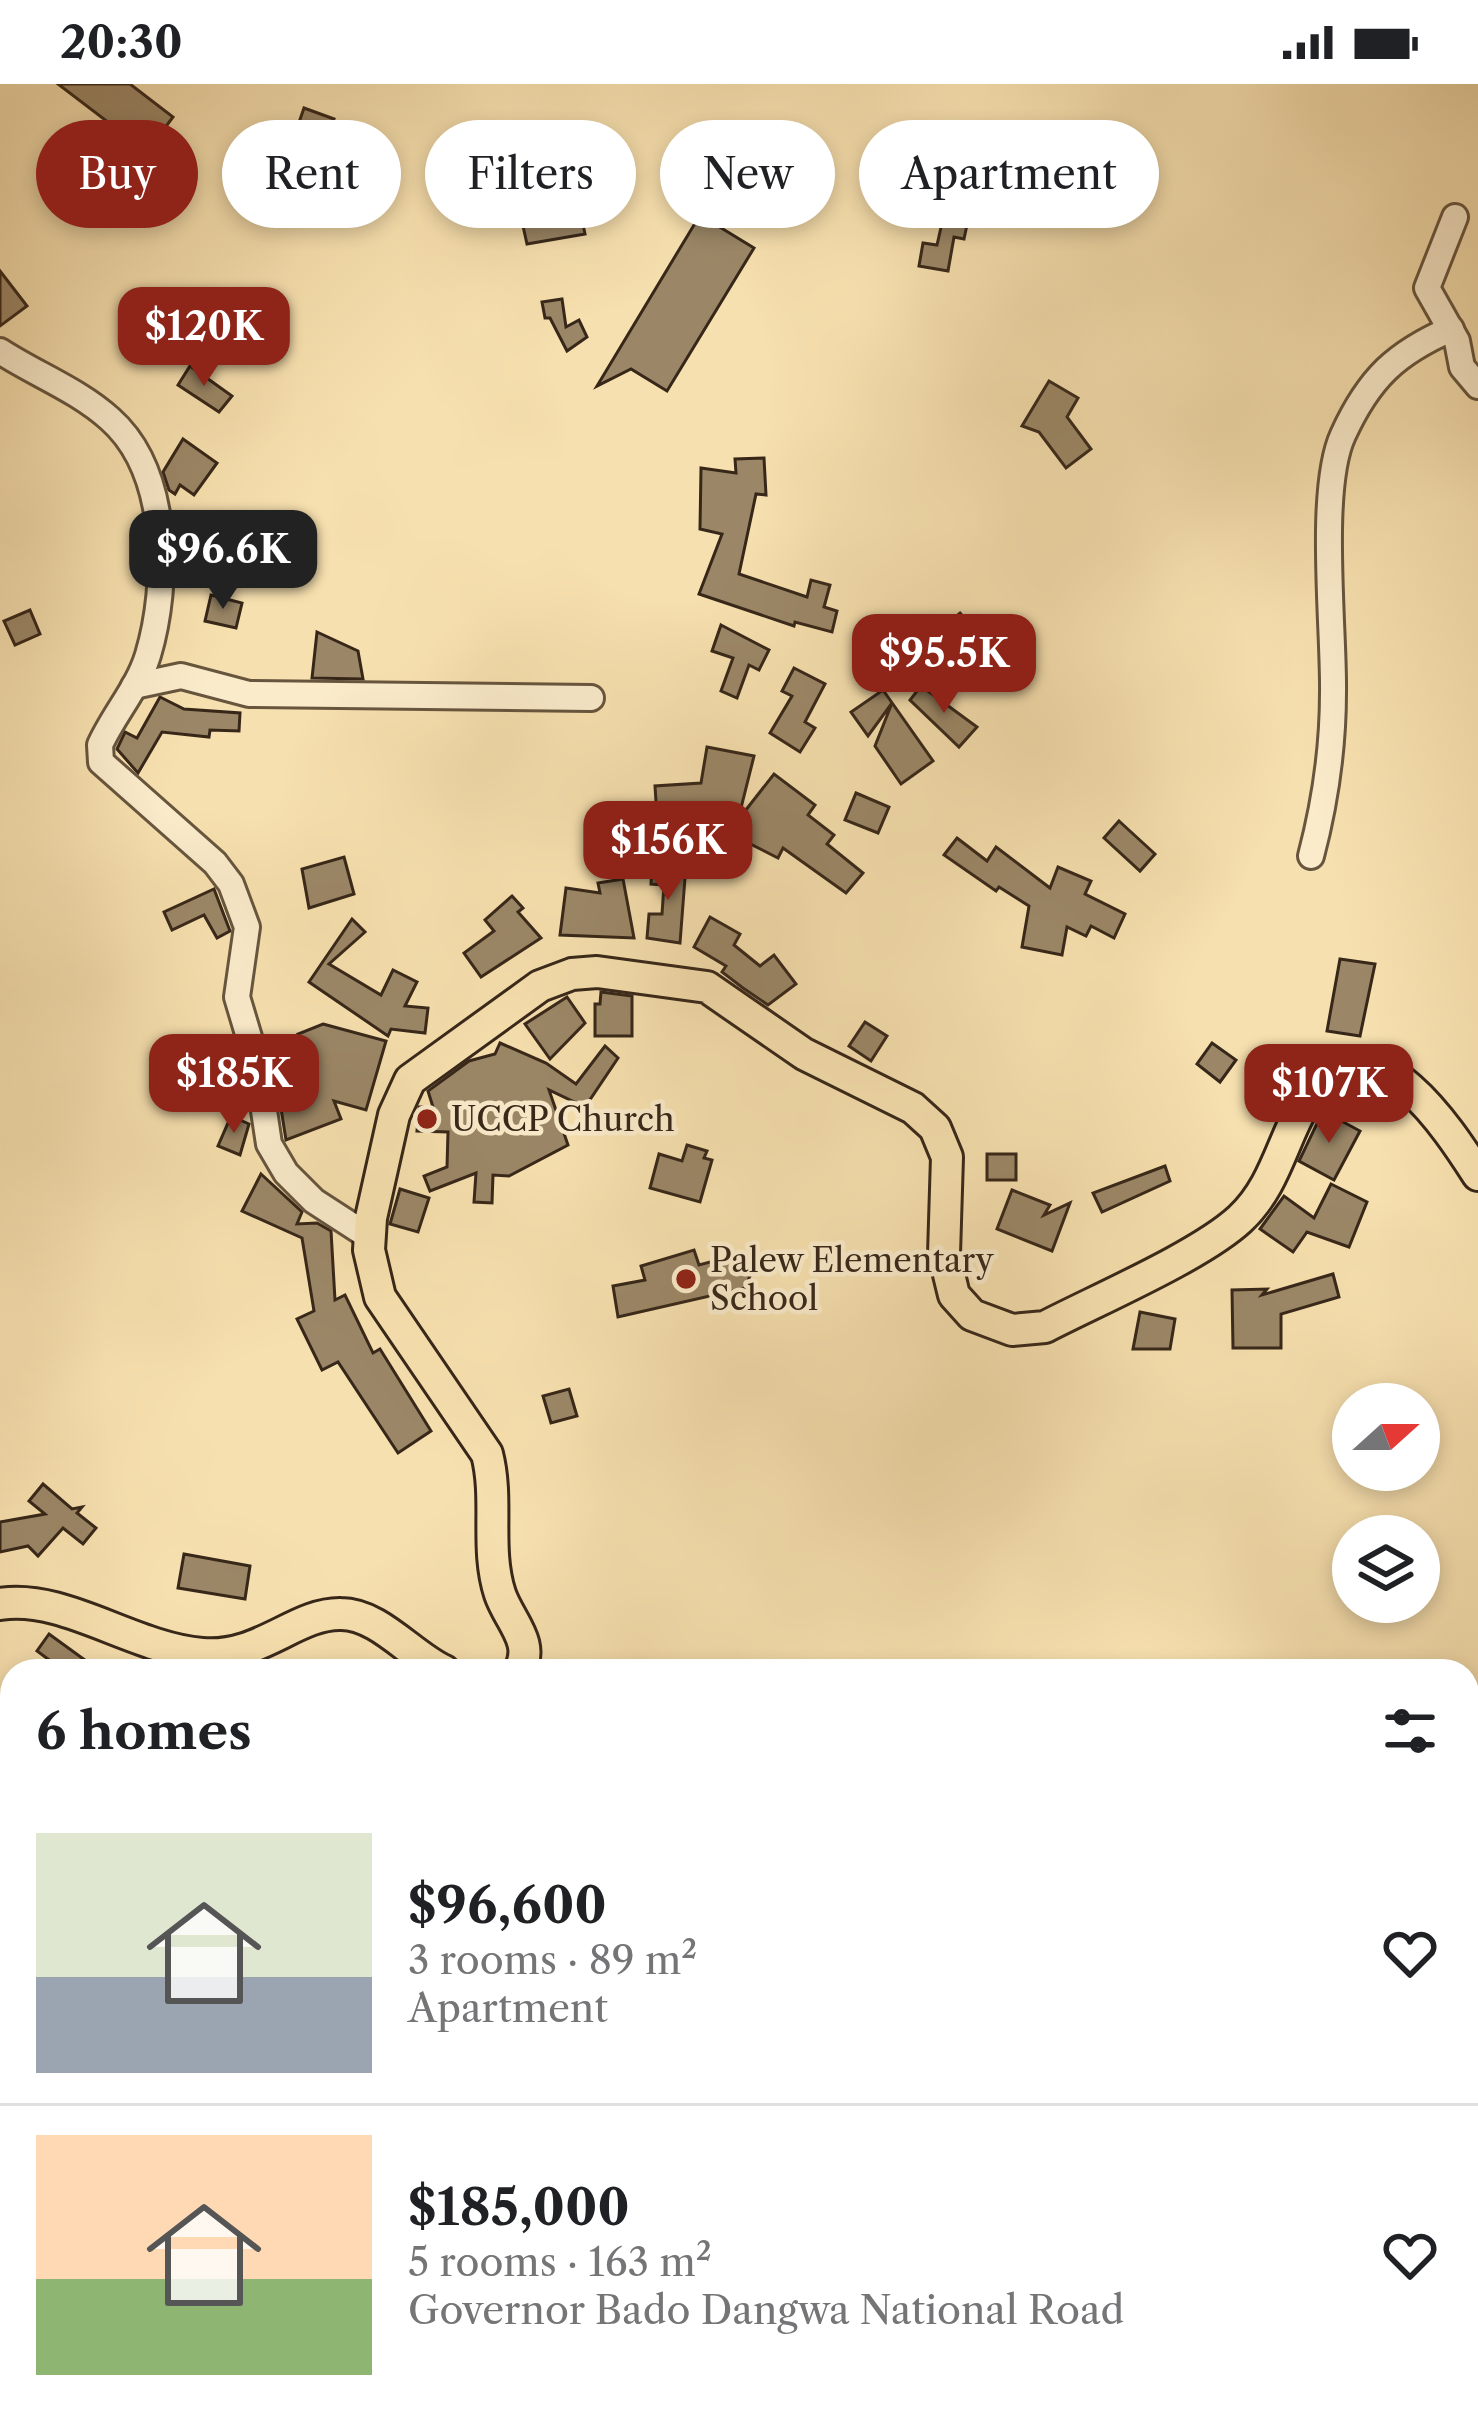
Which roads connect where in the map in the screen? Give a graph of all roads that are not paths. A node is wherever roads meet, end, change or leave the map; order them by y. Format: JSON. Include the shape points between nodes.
{"nodes":[{"id":1,"x":1455,"y":217,"type":"dead end"},
{"id":2,"x":1451,"y":329,"type":"junction"},
{"id":3,"x":0,"y":351,"type":"edge"},
{"id":4,"x":1478,"y":386,"type":"edge"},
{"id":5,"x":134,"y":686,"type":"junction"},
{"id":6,"x":591,"y":698,"type":"dead end"},
{"id":7,"x":1311,"y":856,"type":"dead end"},
{"id":8,"x":1478,"y":1175,"type":"edge"},
{"id":9,"x":368,"y":1236,"type":"junction"},
{"id":10,"x":0,"y":1604,"type":"edge"},
{"id":11,"x":426,"y":1659,"type":"edge"},
{"id":12,"x":526,"y":1659,"type":"edge"}],
"edges":[{"from":1,"to":2,"type":"street","via":[[1426,281]]},
{"from":2,"to":4,"type":"street","via":[[1462,367]]},
{"from":2,"to":7,"type":"street","via":[[1404,350],[1378,375],[1341,438],[1333,500],[1334,696]]},
{"from":3,"to":5,"type":"street","via":[[106,415],[140,464],[160,552],[154,624]]},
{"from":5,"to":6,"type":"street","via":[[171,675],[249,694]]},
{"from":5,"to":9,"type":"street","via":[[100,745],[101,761],[231,884],[247,927],[239,1013],[269,1144],[314,1201]]},
{"from":8,"to":9,"type":"main road","via":[[1418,1090],[1386,1072],[1337,1070],[1318,1085],[1276,1173],[1234,1224],[1046,1327],[1012,1330],[972,1315],[954,1295],[944,1254],[947,1157],[935,1128],[913,1108],[804,1054],[724,995],[685,981],[598,973],[556,979],[422,1067],[400,1096]]},
{"from":9,"to":12,"type":"main road","via":[[380,1297],[487,1454],[494,1565]]},
{"from":10,"to":11,"type":"main road","via":[[59,1608],[124,1637],[205,1654],[246,1652],[339,1613],[365,1619]]}]}
